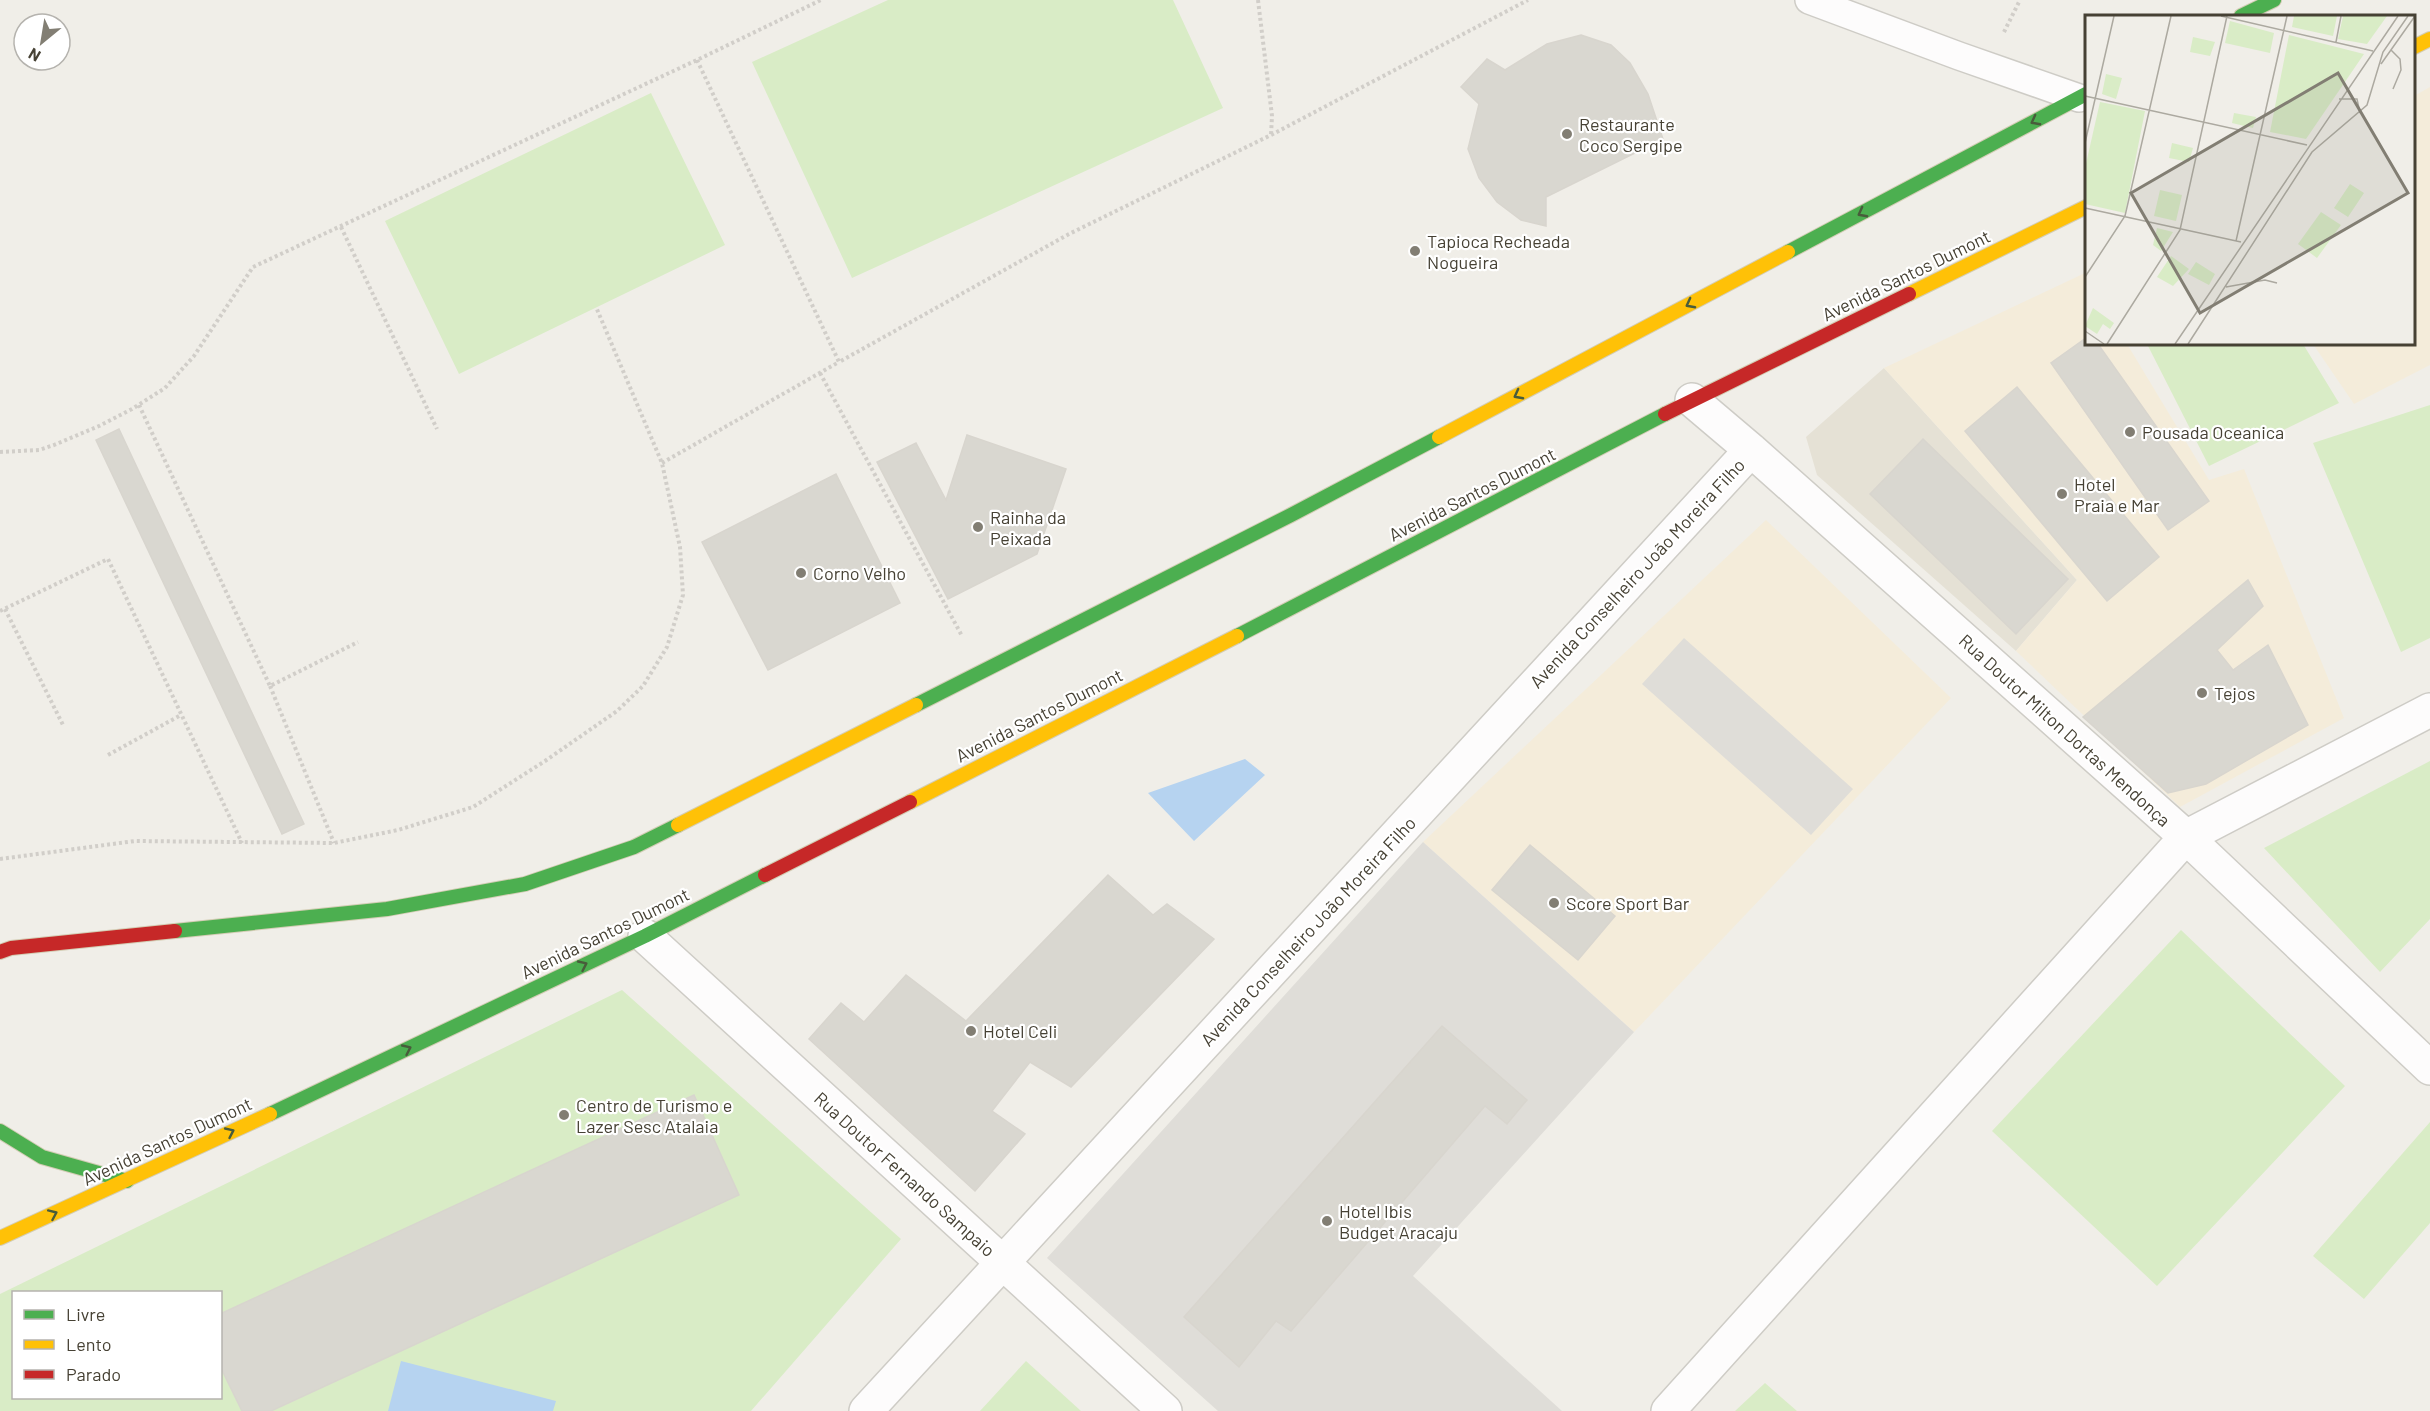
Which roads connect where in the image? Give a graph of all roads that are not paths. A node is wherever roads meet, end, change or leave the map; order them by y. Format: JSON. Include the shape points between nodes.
{"nodes":[{"id":1,"x":1809,"y":0,"type":"edge"},
{"id":2,"x":2274,"y":0,"type":"edge"},
{"id":3,"x":2243,"y":15,"type":"edge"},
{"id":4,"x":2430,"y":39,"type":"edge"},
{"id":5,"x":2415,"y":46,"type":"edge"},
{"id":6,"x":2083,"y":96,"type":"edge"},
{"id":7,"x":2085,"y":207,"type":"edge"},
{"id":8,"x":1692,"y":400,"type":"junction"},
{"id":9,"x":1750,"y":450,"type":"junction"},
{"id":10,"x":2430,"y":710,"type":"edge"},
{"id":11,"x":2186,"y":837,"type":"junction"},
{"id":12,"x":645,"y":936,"type":"junction"},
{"id":13,"x":6,"y":950,"type":"edge"},
{"id":14,"x":0,"y":963,"type":"edge"},
{"id":15,"x":2430,"y":1068,"type":"edge"},
{"id":16,"x":0,"y":1131,"type":"edge"},
{"id":17,"x":127,"y":1181,"type":"junction"},
{"id":18,"x":0,"y":1238,"type":"edge"},
{"id":19,"x":1002,"y":1263,"type":"junction"},
{"id":20,"x":866,"y":1411,"type":"edge"},
{"id":21,"x":1165,"y":1411,"type":"edge"},
{"id":22,"x":1668,"y":1411,"type":"edge"}],
"edges":[{"from":1,"to":6,"type":"lane","via":[[1948,52]]},
{"from":2,"to":3,"type":"main road"},
{"from":4,"to":5,"type":"main road"},
{"from":6,"to":13,"type":"main road","one_way":true,"via":[[1291,515],[634,847],[525,884],[387,909]]},
{"from":7,"to":8,"type":"main road","name":"Avenida Santos Dumont"},
{"from":8,"to":9,"type":"street","name":"Rua Doutor Milton Dortas Mendonça"},
{"from":8,"to":12,"type":"main road","name":"Avenida Santos Dumont"},
{"from":9,"to":11,"type":"street","name":"Rua Doutor Milton Dortas Mendonça"},
{"from":9,"to":19,"type":"street","name":"Avenida Conselheiro João Moreira Filho"},
{"from":10,"to":11,"type":"street"},
{"from":11,"to":15,"type":"street","name":"Rua Doutor Milton Dortas Mendonça"},
{"from":11,"to":22,"type":"street"},
{"from":17,"to":12,"type":"main road","name":"Avenida Santos Dumont","one_way":true},
{"from":12,"to":19,"type":"street","name":"Rua Doutor Fernando Sampaio"},
{"from":13,"to":14,"type":"main road"},
{"from":16,"to":17,"type":"main road","via":[[42,1157]]},
{"from":18,"to":17,"type":"main road","name":"Avenida Santos Dumont","one_way":true},
{"from":19,"to":20,"type":"street","name":"Avenida Conselheiro João Moreira Filho"},
{"from":19,"to":21,"type":"street","name":"Rua Doutor Fernando Sampaio"}]}
